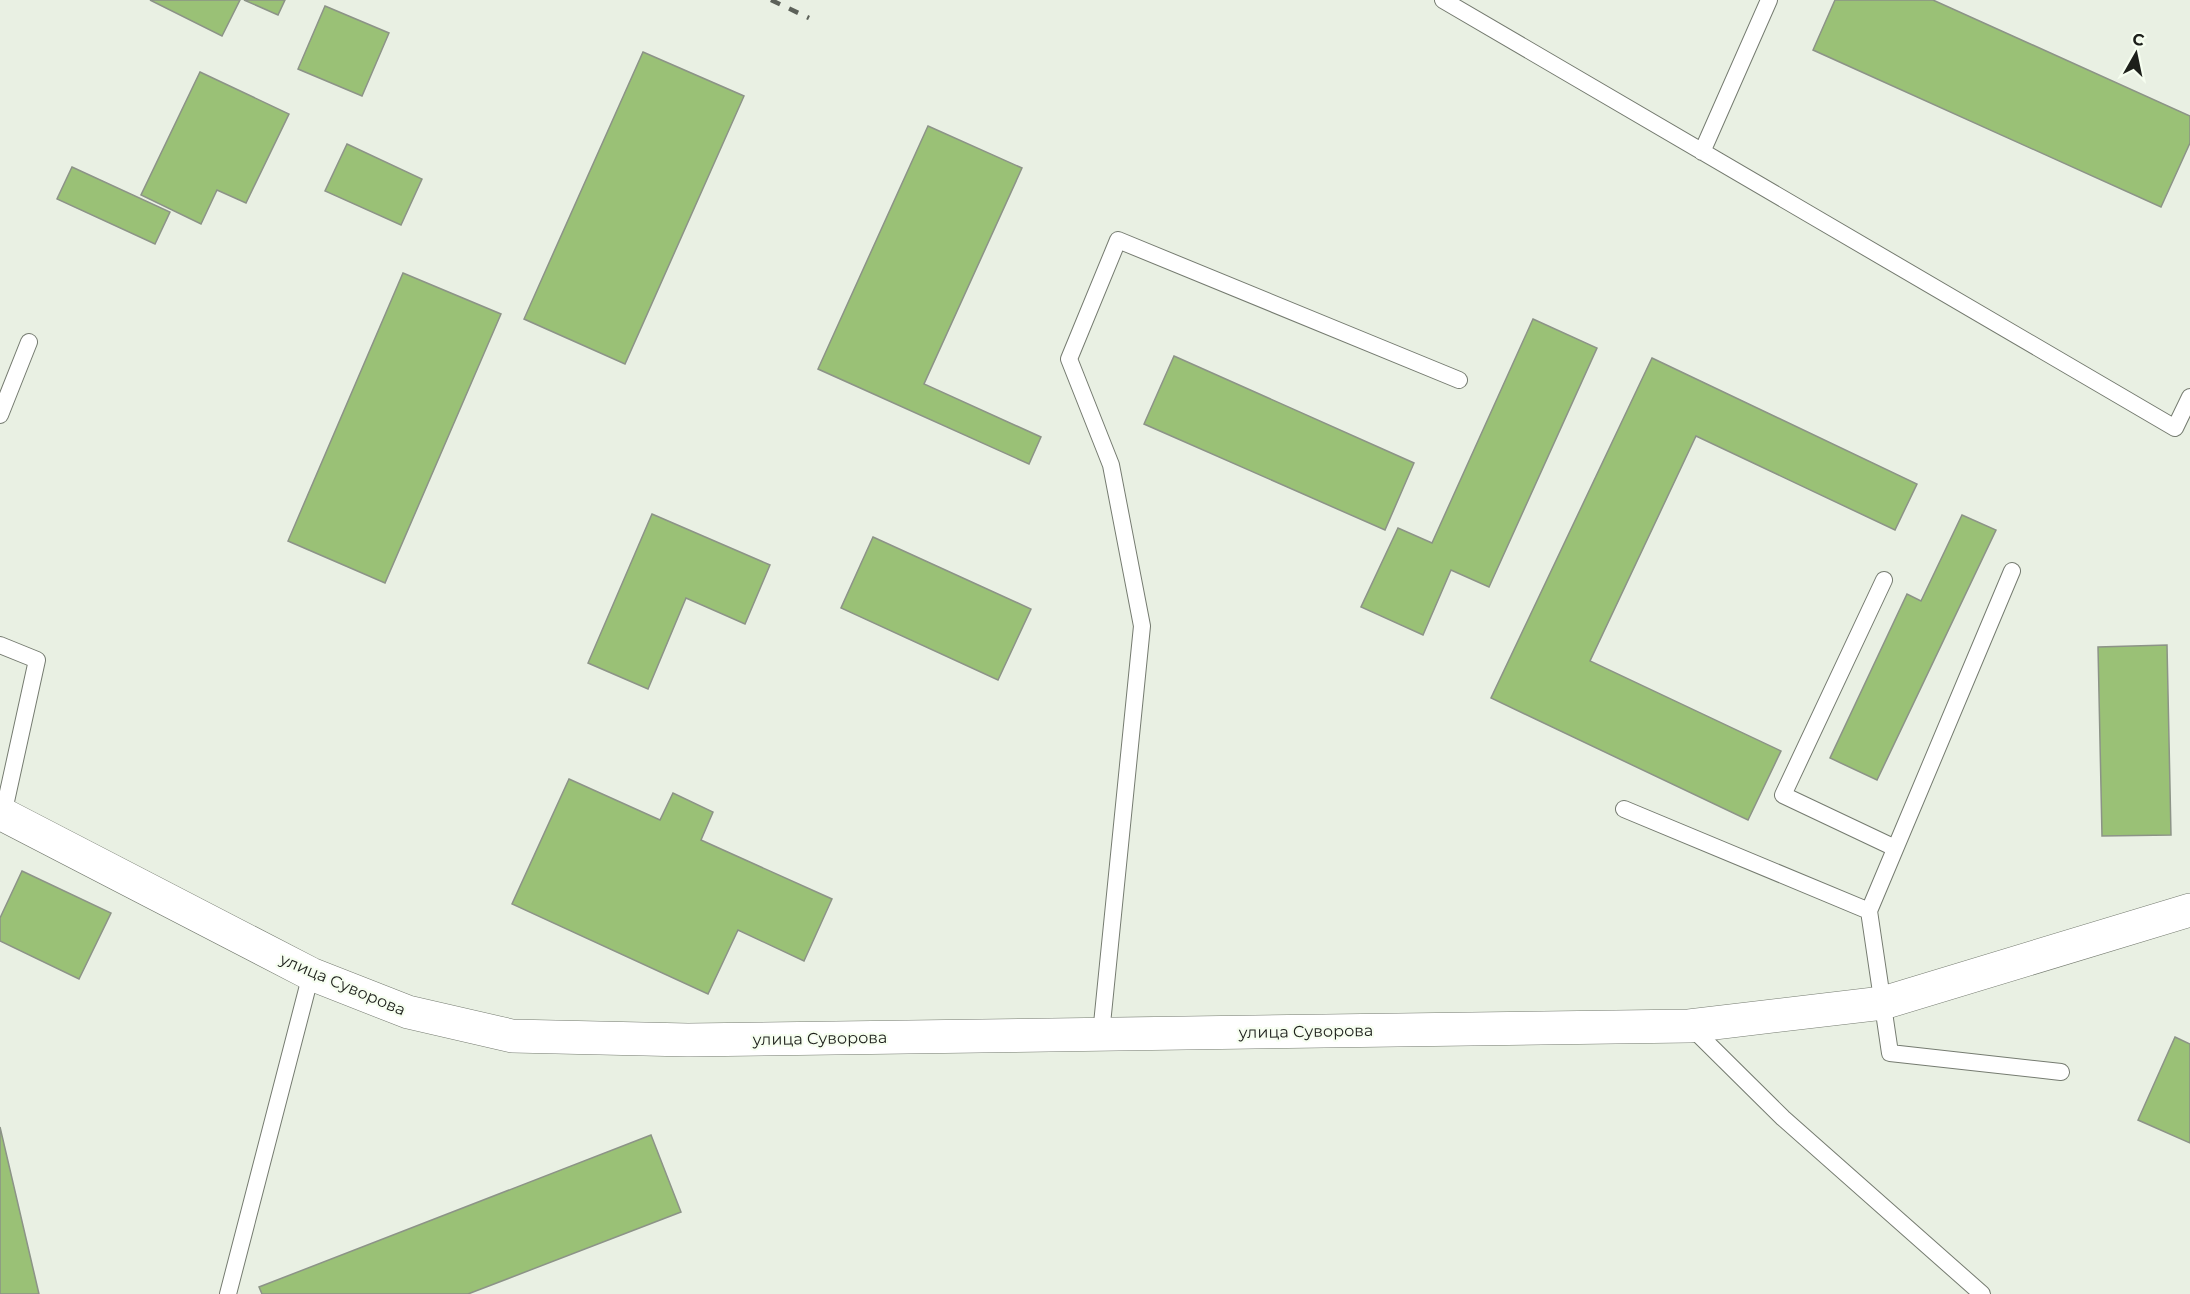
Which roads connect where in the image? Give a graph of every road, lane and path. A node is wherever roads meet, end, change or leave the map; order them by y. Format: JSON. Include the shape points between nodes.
{"nodes":[{"id":1,"x":1443,"y":0,"type":"edge"},
{"id":2,"x":1769,"y":0,"type":"edge"},
{"id":3,"x":1702,"y":152,"type":"junction"},
{"id":4,"x":28,"y":342,"type":"dead end"},
{"id":5,"x":1459,"y":380,"type":"dead end"},
{"id":6,"x":2190,"y":397,"type":"edge"},
{"id":7,"x":0,"y":415,"type":"edge"},
{"id":8,"x":2012,"y":571,"type":"dead end"},
{"id":9,"x":1884,"y":580,"type":"dead end"},
{"id":10,"x":0,"y":645,"type":"edge"},
{"id":11,"x":1624,"y":809,"type":"dead end"},
{"id":12,"x":2,"y":814,"type":"edge"},
{"id":13,"x":1895,"y":848,"type":"junction"},
{"id":14,"x":2190,"y":910,"type":"edge"},
{"id":15,"x":1869,"y":911,"type":"junction"},
{"id":16,"x":311,"y":974,"type":"junction"},
{"id":17,"x":1883,"y":1003,"type":"junction"},
{"id":18,"x":1689,"y":1026,"type":"junction"},
{"id":19,"x":1101,"y":1034,"type":"junction"},
{"id":20,"x":2061,"y":1071,"type":"dead end"},
{"id":21,"x":228,"y":1294,"type":"edge"},
{"id":22,"x":1982,"y":1294,"type":"edge"}],
"edges":[{"from":1,"to":3,"type":"lane"},
{"from":2,"to":3,"type":"lane"},
{"from":3,"to":6,"type":"lane","via":[[2175,428]]},
{"from":4,"to":7,"type":"lane"},
{"from":5,"to":19,"type":"lane","via":[[1119,240],[1069,359],[1111,465],[1142,626]]},
{"from":8,"to":13,"type":"lane"},
{"from":9,"to":13,"type":"lane","via":[[1783,795]]},
{"from":10,"to":12,"type":"lane","via":[[37,660]]},
{"from":11,"to":15,"type":"lane"},
{"from":12,"to":16,"type":"street","name":"улица Суворова"},
{"from":13,"to":15,"type":"lane"},
{"from":14,"to":17,"type":"street","name":"улица Суворова"},
{"from":15,"to":17,"type":"lane"},
{"from":16,"to":19,"type":"street","name":"улица Суворова","via":[[408,1012],[512,1036],[688,1040]]},
{"from":16,"to":21,"type":"lane"},
{"from":17,"to":18,"type":"street","name":"улица Суворова"},
{"from":17,"to":20,"type":"lane","via":[[1890,1053]]},
{"from":18,"to":19,"type":"street","name":"улица Суворова"},
{"from":18,"to":22,"type":"lane","via":[[1783,1118]]}]}
